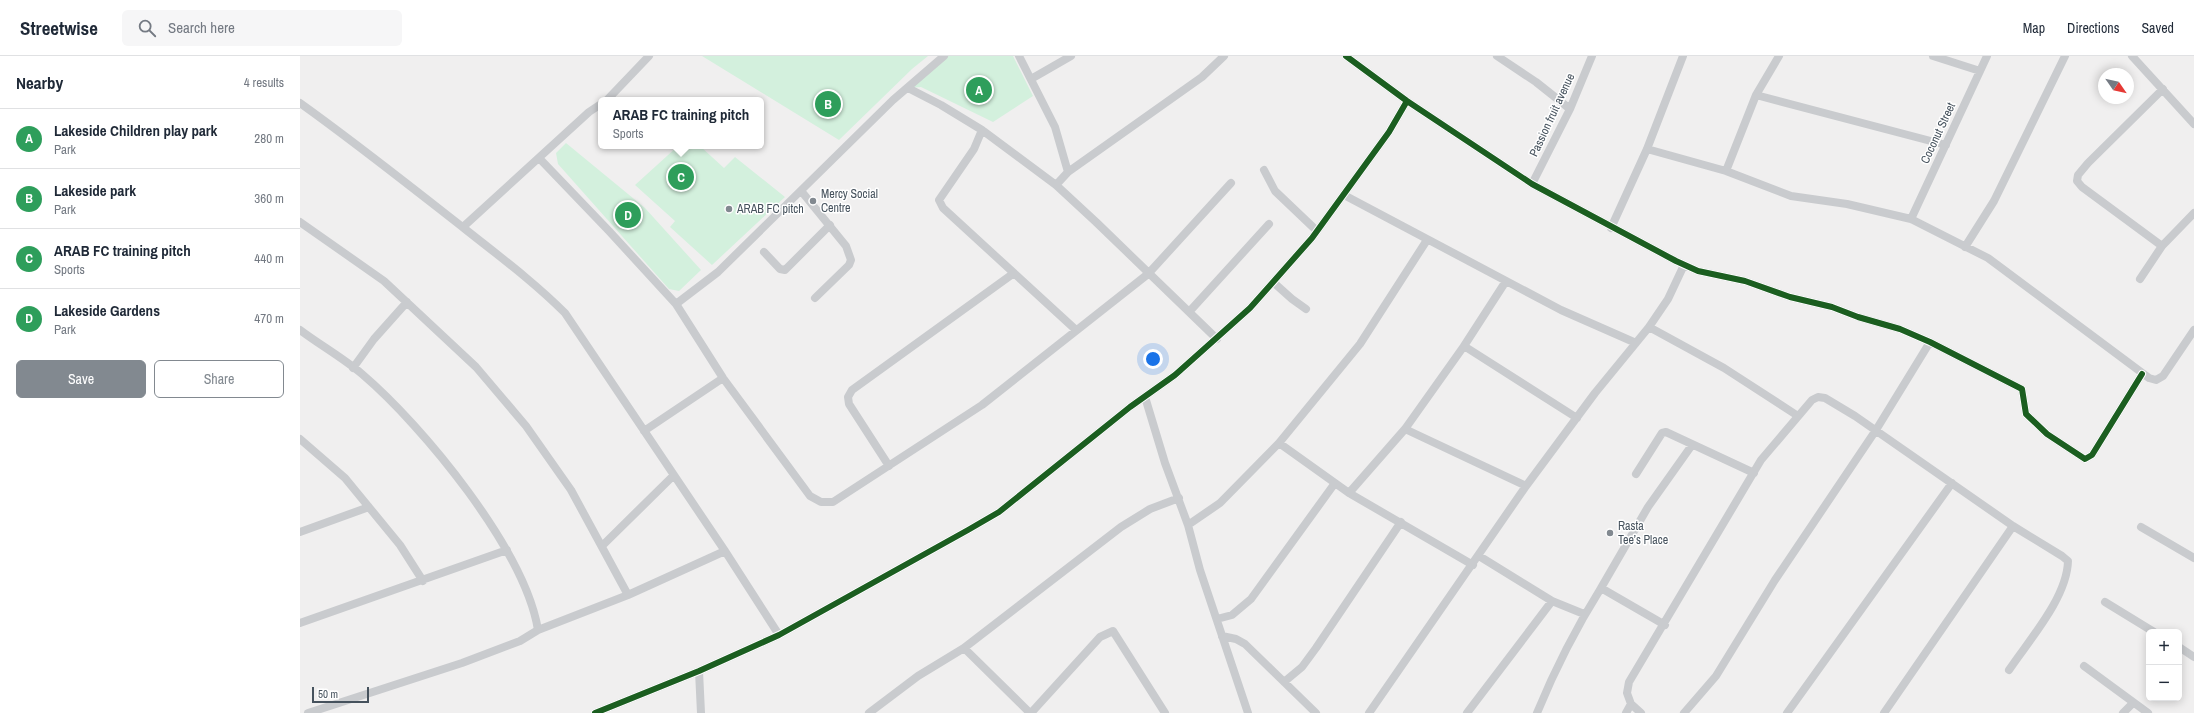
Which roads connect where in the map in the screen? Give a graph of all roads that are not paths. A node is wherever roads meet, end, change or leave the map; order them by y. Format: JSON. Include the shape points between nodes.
{"nodes":[{"id":1,"x":648,"y":56,"type":"edge"},
{"id":2,"x":944,"y":56,"type":"edge"},
{"id":3,"x":1019,"y":56,"type":"edge"},
{"id":4,"x":1071,"y":56,"type":"edge"},
{"id":5,"x":1224,"y":56,"type":"edge"},
{"id":6,"x":1346,"y":56,"type":"edge"},
{"id":7,"x":1592,"y":56,"type":"edge"},
{"id":8,"x":1683,"y":56,"type":"edge"},
{"id":9,"x":1779,"y":56,"type":"edge"},
{"id":10,"x":1933,"y":56,"type":"edge"},
{"id":11,"x":1987,"y":56,"type":"edge"},
{"id":12,"x":2065,"y":56,"type":"edge"},
{"id":13,"x":2132,"y":56,"type":"edge"},
{"id":14,"x":1499,"y":57,"type":"edge"},
{"id":15,"x":1980,"y":71,"type":"junction"},
{"id":16,"x":1031,"y":79,"type":"junction"},
{"id":17,"x":908,"y":88,"type":"junction"},
{"id":18,"x":2163,"y":88,"type":"junction"},
{"id":19,"x":1756,"y":95,"type":"junction"},
{"id":20,"x":610,"y":97,"type":"edge"},
{"id":21,"x":1408,"y":101,"type":"junction"},
{"id":22,"x":300,"y":103,"type":"edge"},
{"id":23,"x":598,"y":106,"type":"edge"},
{"id":24,"x":1570,"y":109,"type":"junction"},
{"id":25,"x":2194,"y":124,"type":"edge"},
{"id":26,"x":982,"y":130,"type":"junction"},
{"id":27,"x":1946,"y":145,"type":"junction"},
{"id":28,"x":1648,"y":149,"type":"junction"},
{"id":29,"x":539,"y":158,"type":"junction"},
{"id":30,"x":1264,"y":170,"type":"dead end"},
{"id":31,"x":1726,"y":171,"type":"junction"},
{"id":32,"x":1068,"y":172,"type":"junction"},
{"id":33,"x":1231,"y":183,"type":"dead end"},
{"id":34,"x":1532,"y":184,"type":"junction"},
{"id":35,"x":1056,"y":185,"type":"junction"},
{"id":36,"x":802,"y":192,"type":"junction"},
{"id":37,"x":1344,"y":195,"type":"junction"},
{"id":38,"x":2194,"y":213,"type":"edge"},
{"id":39,"x":1911,"y":219,"type":"junction"},
{"id":40,"x":300,"y":222,"type":"edge"},
{"id":41,"x":1269,"y":224,"type":"dead end"},
{"id":42,"x":830,"y":225,"type":"junction"},
{"id":43,"x":463,"y":227,"type":"junction"},
{"id":44,"x":1611,"y":228,"type":"junction"},
{"id":45,"x":1317,"y":231,"type":"junction"},
{"id":46,"x":1427,"y":240,"type":"junction"},
{"id":47,"x":2162,"y":246,"type":"junction"},
{"id":48,"x":1965,"y":247,"type":"junction"},
{"id":49,"x":764,"y":252,"type":"dead end"},
{"id":50,"x":1684,"y":265,"type":"junction"},
{"id":51,"x":1014,"y":273,"type":"junction"},
{"id":52,"x":1148,"y":274,"type":"junction"},
{"id":53,"x":2140,"y":279,"type":"dead end"},
{"id":54,"x":1506,"y":280,"type":"junction"},
{"id":55,"x":1274,"y":282,"type":"junction"},
{"id":56,"x":815,"y":298,"type":"dead end"},
{"id":57,"x":407,"y":302,"type":"junction"},
{"id":58,"x":676,"y":304,"type":"junction"},
{"id":59,"x":1306,"y":309,"type":"dead end"},
{"id":60,"x":1189,"y":312,"type":"junction"},
{"id":61,"x":1649,"y":327,"type":"junction"},
{"id":62,"x":300,"y":330,"type":"edge"},
{"id":63,"x":1076,"y":330,"type":"junction"},
{"id":64,"x":2194,"y":330,"type":"edge"},
{"id":65,"x":1217,"y":339,"type":"junction"},
{"id":66,"x":1930,"y":342,"type":"junction"},
{"id":67,"x":1636,"y":343,"type":"junction"},
{"id":68,"x":1464,"y":346,"type":"junction"},
{"id":69,"x":353,"y":368,"type":"junction"},
{"id":70,"x":2142,"y":374,"type":"junction"},
{"id":71,"x":723,"y":378,"type":"junction"},
{"id":72,"x":1145,"y":397,"type":"junction"},
{"id":73,"x":1798,"y":416,"type":"junction"},
{"id":74,"x":1577,"y":418,"type":"junction"},
{"id":75,"x":1405,"y":430,"type":"junction"},
{"id":76,"x":1876,"y":430,"type":"junction"},
{"id":77,"x":644,"y":431,"type":"junction"},
{"id":78,"x":300,"y":439,"type":"edge"},
{"id":79,"x":1280,"y":443,"type":"junction"},
{"id":80,"x":1692,"y":445,"type":"junction"},
{"id":81,"x":889,"y":466,"type":"junction"},
{"id":82,"x":1754,"y":473,"type":"junction"},
{"id":83,"x":1636,"y":474,"type":"dead end"},
{"id":84,"x":674,"y":475,"type":"junction"},
{"id":85,"x":1335,"y":483,"type":"junction"},
{"id":86,"x":1952,"y":483,"type":"junction"},
{"id":87,"x":1526,"y":486,"type":"junction"},
{"id":88,"x":1349,"y":493,"type":"junction"},
{"id":89,"x":1179,"y":498,"type":"junction"},
{"id":90,"x":369,"y":508,"type":"junction"},
{"id":91,"x":1401,"y":522,"type":"junction"},
{"id":92,"x":1188,"y":525,"type":"junction"},
{"id":93,"x":2012,"y":526,"type":"junction"},
{"id":94,"x":2141,"y":528,"type":"dead end"},
{"id":95,"x":300,"y":532,"type":"edge"},
{"id":96,"x":602,"y":546,"type":"junction"},
{"id":97,"x":507,"y":550,"type":"junction"},
{"id":98,"x":725,"y":551,"type":"junction"},
{"id":99,"x":1479,"y":556,"type":"junction"},
{"id":100,"x":2194,"y":558,"type":"edge"},
{"id":101,"x":1473,"y":565,"type":"junction"},
{"id":102,"x":423,"y":581,"type":"junction"},
{"id":103,"x":1601,"y":588,"type":"junction"},
{"id":104,"x":628,"y":595,"type":"junction"},
{"id":105,"x":1552,"y":601,"type":"junction"},
{"id":106,"x":2105,"y":602,"type":"dead end"},
{"id":107,"x":1584,"y":614,"type":"junction"},
{"id":108,"x":1217,"y":619,"type":"junction"},
{"id":109,"x":300,"y":623,"type":"edge"},
{"id":110,"x":1665,"y":625,"type":"junction"},
{"id":111,"x":2149,"y":629,"type":"edge"},
{"id":112,"x":538,"y":630,"type":"junction"},
{"id":113,"x":779,"y":635,"type":"junction"},
{"id":114,"x":1222,"y":636,"type":"junction"},
{"id":115,"x":964,"y":648,"type":"junction"},
{"id":116,"x":2182,"y":649,"type":"edge"},
{"id":117,"x":2194,"y":658,"type":"edge"},
{"id":118,"x":2084,"y":666,"type":"dead end"},
{"id":119,"x":2009,"y":670,"type":"dead end"},
{"id":120,"x":699,"y":671,"type":"junction"},
{"id":121,"x":1284,"y":682,"type":"junction"},
{"id":122,"x":2133,"y":703,"type":"junction"},
{"id":123,"x":1631,"y":704,"type":"junction"},
{"id":124,"x":308,"y":713,"type":"edge"},
{"id":125,"x":595,"y":713,"type":"edge"},
{"id":126,"x":701,"y":713,"type":"edge"},
{"id":127,"x":869,"y":713,"type":"edge"},
{"id":128,"x":1031,"y":713,"type":"edge"},
{"id":129,"x":1165,"y":713,"type":"edge"},
{"id":130,"x":1248,"y":713,"type":"edge"},
{"id":131,"x":1316,"y":713,"type":"edge"},
{"id":132,"x":1369,"y":713,"type":"edge"},
{"id":133,"x":1467,"y":713,"type":"edge"},
{"id":134,"x":1537,"y":713,"type":"edge"},
{"id":135,"x":1626,"y":713,"type":"edge"},
{"id":136,"x":1641,"y":713,"type":"edge"},
{"id":137,"x":1684,"y":713,"type":"edge"},
{"id":138,"x":1787,"y":713,"type":"edge"},
{"id":139,"x":1884,"y":713,"type":"edge"},
{"id":140,"x":2123,"y":713,"type":"edge"},
{"id":141,"x":2148,"y":713,"type":"edge"}],
"edges":[{"from":1,"to":20,"type":"street"},
{"from":2,"to":17,"type":"street"},
{"from":3,"to":16,"type":"street"},
{"from":4,"to":16,"type":"street"},
{"from":5,"to":32,"type":"street","via":[[1202,77]]},
{"from":6,"to":21,"type":"street"},
{"from":7,"to":24,"type":"street","name":"Passion fruit avenue"},
{"from":8,"to":28,"type":"street"},
{"from":9,"to":19,"type":"street"},
{"from":10,"to":15,"type":"street"},
{"from":11,"to":15,"type":"street","name":"Coconut Street"},
{"from":12,"to":48,"type":"street","via":[[1994,201]]},
{"from":13,"to":18,"type":"street"},
{"from":14,"to":24,"type":"street"},
{"from":15,"to":27,"type":"street","name":"Coconut Street"},
{"from":16,"to":32,"type":"street","via":[[1055,127]]},
{"from":17,"to":26,"type":"street"},
{"from":17,"to":36,"type":"street"},
{"from":18,"to":25,"type":"street"},
{"from":18,"to":47,"type":"street","via":[[2088,163],[2078,175],[2077,181]]},
{"from":19,"to":27,"type":"street"},
{"from":19,"to":31,"type":"street"},
{"from":21,"to":34,"type":"street"},
{"from":21,"to":37,"type":"street"},
{"from":22,"to":43,"type":"street","via":[[358,144]]},
{"from":23,"to":29,"type":"street"},
{"from":24,"to":34,"type":"street","name":"Passion fruit avenue"},
{"from":26,"to":35,"type":"street"},
{"from":26,"to":51,"type":"street","via":[[974,149],[939,200],[943,208]]},
{"from":27,"to":39,"type":"street","name":"Coconut Street"},
{"from":28,"to":31,"type":"street"},
{"from":28,"to":44,"type":"street"},
{"from":29,"to":43,"type":"street"},
{"from":29,"to":58,"type":"street"},
{"from":30,"to":45,"type":"street","via":[[1275,191]]},
{"from":31,"to":39,"type":"street","via":[[1791,196],[1847,204]]},
{"from":32,"to":35,"type":"street"},
{"from":33,"to":52,"type":"street"},
{"from":34,"to":44,"type":"street"},
{"from":35,"to":52,"type":"street"},
{"from":36,"to":42,"type":"street"},
{"from":36,"to":58,"type":"street","via":[[718,272]]},
{"from":37,"to":45,"type":"street"},
{"from":37,"to":46,"type":"street"},
{"from":38,"to":47,"type":"street"},
{"from":39,"to":48,"type":"street"},
{"from":40,"to":57,"type":"street","via":[[384,281]]},
{"from":41,"to":60,"type":"street"},
{"from":42,"to":49,"type":"street","via":[[785,270],[780,269]]},
{"from":42,"to":56,"type":"street","via":[[846,246],[851,260]]},
{"from":43,"to":77,"type":"street","via":[[538,287],[565,313]]},
{"from":44,"to":50,"type":"street"},
{"from":45,"to":55,"type":"street"},
{"from":46,"to":54,"type":"street"},
{"from":46,"to":79,"type":"street","via":[[1360,344]]},
{"from":47,"to":53,"type":"street"},
{"from":48,"to":70,"type":"street","via":[[1988,258]]},
{"from":50,"to":61,"type":"street","via":[[1668,299]]},
{"from":50,"to":66,"type":"street","via":[[1698,271],[1745,281],[1790,298],[1832,307],[1900,329]]},
{"from":51,"to":63,"type":"street"},
{"from":51,"to":81,"type":"street","via":[[852,390],[848,397],[849,404]]},
{"from":52,"to":60,"type":"street"},
{"from":52,"to":63,"type":"street"},
{"from":54,"to":67,"type":"street","via":[[1561,310]]},
{"from":54,"to":68,"type":"street"},
{"from":55,"to":59,"type":"street"},
{"from":55,"to":65,"type":"street"},
{"from":57,"to":69,"type":"street"},
{"from":57,"to":96,"type":"street","via":[[476,367],[526,426],[571,490]]},
{"from":58,"to":71,"type":"street"},
{"from":60,"to":65,"type":"street"},
{"from":61,"to":67,"type":"street"},
{"from":61,"to":73,"type":"street","via":[[1724,368]]},
{"from":62,"to":69,"type":"street"},
{"from":63,"to":81,"type":"street","via":[[982,405]]},
{"from":64,"to":70,"type":"street","via":[[2163,376],[2156,380]]},
{"from":65,"to":72,"type":"street"},
{"from":66,"to":70,"type":"street","via":[[2022,389],[2026,414],[2047,434],[2085,459],[2092,455]]},
{"from":66,"to":76,"type":"street"},
{"from":67,"to":74,"type":"street"},
{"from":68,"to":74,"type":"street"},
{"from":68,"to":75,"type":"street"},
{"from":69,"to":97,"type":"street","via":[[412,424],[465,487]]},
{"from":71,"to":77,"type":"street"},
{"from":71,"to":81,"type":"street","via":[[810,496],[821,502],[833,502]]},
{"from":72,"to":89,"type":"street"},
{"from":72,"to":113,"type":"street","via":[[999,512]]},
{"from":73,"to":76,"type":"street","via":[[1812,400],[1818,397],[1825,398]]},
{"from":73,"to":82,"type":"street"},
{"from":74,"to":87,"type":"street"},
{"from":75,"to":87,"type":"street"},
{"from":75,"to":88,"type":"street"},
{"from":76,"to":86,"type":"street"},
{"from":76,"to":137,"type":"street","via":[[1775,580],[1716,676]]},
{"from":77,"to":84,"type":"street"},
{"from":78,"to":90,"type":"street","via":[[345,478]]},
{"from":79,"to":85,"type":"street"},
{"from":79,"to":92,"type":"street","via":[[1220,503]]},
{"from":80,"to":82,"type":"street"},
{"from":80,"to":83,"type":"street","via":[[1666,432],[1662,433]]},
{"from":80,"to":103,"type":"street","via":[[1648,507]]},
{"from":82,"to":110,"type":"street"},
{"from":84,"to":96,"type":"street"},
{"from":84,"to":98,"type":"street"},
{"from":85,"to":88,"type":"street"},
{"from":85,"to":108,"type":"street","via":[[1251,599],[1232,615]]},
{"from":86,"to":93,"type":"street"},
{"from":86,"to":138,"type":"street"},
{"from":87,"to":99,"type":"street"},
{"from":88,"to":91,"type":"street"},
{"from":89,"to":92,"type":"street"},
{"from":89,"to":115,"type":"street","via":[[1150,510],[1121,527]]},
{"from":90,"to":95,"type":"street"},
{"from":90,"to":102,"type":"street","via":[[400,545]]},
{"from":91,"to":101,"type":"street"},
{"from":91,"to":121,"type":"street","via":[[1316,648],[1302,667]]},
{"from":92,"to":108,"type":"street"},
{"from":93,"to":119,"type":"street","via":[[2068,561],[2064,581],[2055,602]]},
{"from":93,"to":139,"type":"street"},
{"from":94,"to":100,"type":"street"},
{"from":96,"to":104,"type":"street"},
{"from":97,"to":102,"type":"street"},
{"from":97,"to":112,"type":"street","via":[[529,593]]},
{"from":98,"to":104,"type":"street"},
{"from":98,"to":113,"type":"street"},
{"from":99,"to":101,"type":"street"},
{"from":99,"to":105,"type":"street"},
{"from":101,"to":132,"type":"street"},
{"from":102,"to":109,"type":"street"},
{"from":103,"to":107,"type":"street"},
{"from":103,"to":110,"type":"street"},
{"from":104,"to":112,"type":"street"},
{"from":105,"to":107,"type":"street"},
{"from":105,"to":133,"type":"street"},
{"from":106,"to":111,"type":"street"},
{"from":107,"to":134,"type":"street","via":[[1550,680]]},
{"from":108,"to":114,"type":"street"},
{"from":110,"to":123,"type":"street","via":[[1629,682],[1627,693]]},
{"from":112,"to":124,"type":"street","via":[[520,641],[462,663]]},
{"from":113,"to":120,"type":"street"},
{"from":114,"to":121,"type":"street","via":[[1240,641]]},
{"from":114,"to":130,"type":"street"},
{"from":115,"to":127,"type":"street","via":[[918,676]]},
{"from":115,"to":128,"type":"street"},
{"from":116,"to":117,"type":"street"},
{"from":118,"to":122,"type":"street"},
{"from":120,"to":125,"type":"street"},
{"from":120,"to":126,"type":"street"},
{"from":121,"to":131,"type":"street"},
{"from":122,"to":140,"type":"street"},
{"from":122,"to":141,"type":"street"},
{"from":123,"to":135,"type":"street"},
{"from":123,"to":136,"type":"street"},
{"from":128,"to":129,"type":"street","via":[[1100,637],[1113,631]]}]}
